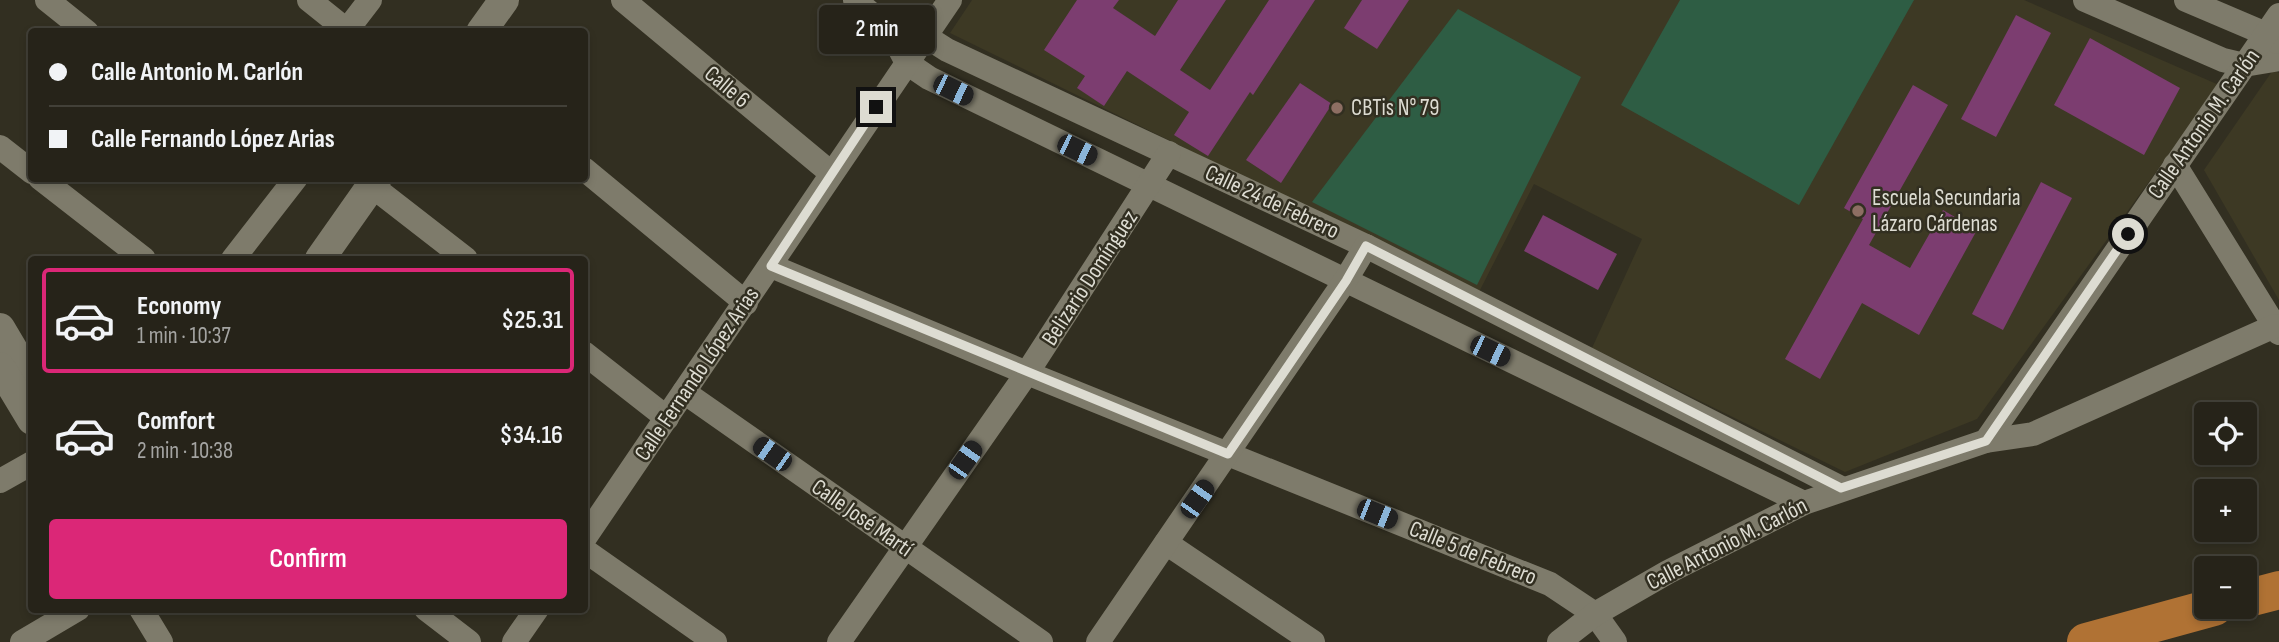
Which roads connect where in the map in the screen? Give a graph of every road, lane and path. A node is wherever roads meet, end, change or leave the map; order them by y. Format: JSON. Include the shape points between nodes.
{"nodes":[{"id":1,"x":47,"y":0,"type":"edge"},
{"id":2,"x":309,"y":0,"type":"edge"},
{"id":3,"x":370,"y":0,"type":"edge"},
{"id":4,"x":503,"y":0,"type":"edge"},
{"id":5,"x":623,"y":0,"type":"edge"},
{"id":6,"x":855,"y":0,"type":"edge"},
{"id":7,"x":950,"y":0,"type":"edge"},
{"id":8,"x":2085,"y":0,"type":"edge"},
{"id":9,"x":2186,"y":0,"type":"edge"},
{"id":10,"x":82,"y":28,"type":"edge"},
{"id":11,"x":344,"y":28,"type":"edge"},
{"id":12,"x":350,"y":28,"type":"edge"},
{"id":13,"x":484,"y":28,"type":"edge"},
{"id":14,"x":889,"y":29,"type":"junction"},
{"id":15,"x":2275,"y":31,"type":"edge"},
{"id":16,"x":925,"y":36,"type":"junction"},
{"id":17,"x":2279,"y":59,"type":"edge"},
{"id":18,"x":907,"y":63,"type":"junction"},
{"id":19,"x":2244,"y":65,"type":"junction"},
{"id":20,"x":0,"y":147,"type":"edge"},
{"id":21,"x":1169,"y":153,"type":"junction"},
{"id":22,"x":2175,"y":165,"type":"junction"},
{"id":23,"x":28,"y":169,"type":"edge"},
{"id":24,"x":588,"y":172,"type":"edge"},
{"id":25,"x":831,"y":173,"type":"junction"},
{"id":26,"x":45,"y":182,"type":"edge"},
{"id":27,"x":375,"y":182,"type":"edge"},
{"id":28,"x":285,"y":183,"type":"edge"},
{"id":29,"x":1151,"y":186,"type":"junction"},
{"id":30,"x":1366,"y":246,"type":"junction"},
{"id":31,"x":140,"y":256,"type":"edge"},
{"id":32,"x":235,"y":256,"type":"edge"},
{"id":33,"x":322,"y":256,"type":"edge"},
{"id":34,"x":462,"y":256,"type":"edge"},
{"id":35,"x":771,"y":266,"type":"junction"},
{"id":36,"x":1346,"y":281,"type":"junction"},
{"id":37,"x":746,"y":303,"type":"junction"},
{"id":38,"x":0,"y":328,"type":"edge"},
{"id":39,"x":2277,"y":330,"type":"edge"},
{"id":40,"x":588,"y":356,"type":"edge"},
{"id":41,"x":0,"y":367,"type":"edge"},
{"id":42,"x":1027,"y":373,"type":"junction"},
{"id":43,"x":28,"y":375,"type":"edge"},
{"id":44,"x":684,"y":392,"type":"junction"},
{"id":45,"x":28,"y":413,"type":"edge"},
{"id":46,"x":667,"y":418,"type":"junction"},
{"id":47,"x":1986,"y":441,"type":"junction"},
{"id":48,"x":1228,"y":454,"type":"junction"},
{"id":49,"x":28,"y":465,"type":"edge"},
{"id":50,"x":0,"y":481,"type":"edge"},
{"id":51,"x":1841,"y":488,"type":"junction"},
{"id":52,"x":1804,"y":503,"type":"junction"},
{"id":53,"x":588,"y":533,"type":"edge"},
{"id":54,"x":1166,"y":543,"type":"junction"},
{"id":55,"x":903,"y":547,"type":"junction"},
{"id":56,"x":588,"y":553,"type":"edge"},
{"id":57,"x":2279,"y":590,"type":"edge"},
{"id":58,"x":2257,"y":596,"type":"edge"},
{"id":59,"x":2194,"y":612,"type":"edge"},
{"id":60,"x":71,"y":613,"type":"edge"},
{"id":61,"x":143,"y":613,"type":"edge"},
{"id":62,"x":162,"y":613,"type":"edge"},
{"id":63,"x":431,"y":613,"type":"edge"},
{"id":64,"x":534,"y":613,"type":"edge"},
{"id":65,"x":1595,"y":614,"type":"junction"},
{"id":66,"x":22,"y":642,"type":"edge"},
{"id":67,"x":161,"y":642,"type":"edge"},
{"id":68,"x":178,"y":642,"type":"edge"},
{"id":69,"x":468,"y":642,"type":"edge"},
{"id":70,"x":514,"y":642,"type":"edge"},
{"id":71,"x":715,"y":642,"type":"edge"},
{"id":72,"x":839,"y":642,"type":"edge"},
{"id":73,"x":1041,"y":642,"type":"edge"},
{"id":74,"x":1098,"y":642,"type":"edge"},
{"id":75,"x":1313,"y":642,"type":"edge"},
{"id":76,"x":1559,"y":642,"type":"edge"},
{"id":77,"x":1615,"y":642,"type":"edge"},
{"id":78,"x":2086,"y":642,"type":"edge"}],
"edges":[{"from":1,"to":10,"type":"street"},
{"from":2,"to":11,"type":"street"},
{"from":3,"to":12,"type":"street"},
{"from":4,"to":13,"type":"street"},
{"from":5,"to":25,"type":"street","name":"Calle 6"},
{"from":6,"to":14,"type":"street"},
{"from":7,"to":16,"type":"street","name":"Calle Fernando López Arias"},
{"from":8,"to":19,"type":"street","via":[[2223,61]]},
{"from":9,"to":15,"type":"street"},
{"from":14,"to":16,"type":"street","name":"Calle 24 de Febrero"},
{"from":14,"to":18,"type":"street"},
{"from":15,"to":19,"type":"street","name":"Calle Antonio M. Carlón"},
{"from":16,"to":18,"type":"street","name":"Calle Fernando López Arias"},
{"from":16,"to":21,"type":"street","name":"Calle 24 de Febrero"},
{"from":17,"to":19,"type":"street"},
{"from":18,"to":25,"type":"street","name":"Calle Fernando López Arias"},
{"from":18,"to":29,"type":"street","name":"Calle 24 de Febrero"},
{"from":19,"to":22,"type":"street","name":"Calle Antonio M. Carlón"},
{"from":20,"to":23,"type":"street"},
{"from":21,"to":29,"type":"street","name":"Belizario Domínguez"},
{"from":21,"to":30,"type":"street","name":"Calle 24 de Febrero"},
{"from":22,"to":39,"type":"street"},
{"from":22,"to":47,"type":"street","name":"Calle Antonio M. Carlón"},
{"from":24,"to":37,"type":"street"},
{"from":25,"to":35,"type":"street","name":"Calle Fernando López Arias"},
{"from":26,"to":31,"type":"street"},
{"from":27,"to":33,"type":"street"},
{"from":27,"to":34,"type":"street"},
{"from":28,"to":32,"type":"street"},
{"from":29,"to":36,"type":"street","name":"Calle 24 de Febrero"},
{"from":29,"to":42,"type":"street","name":"Belizario Domínguez"},
{"from":30,"to":36,"type":"street"},
{"from":30,"to":51,"type":"street","name":"Calle 24 de Febrero"},
{"from":35,"to":37,"type":"street","name":"Calle Fernando López Arias"},
{"from":35,"to":42,"type":"street","name":"Calle 5 de Febrero"},
{"from":36,"to":48,"type":"street"},
{"from":36,"to":52,"type":"street","name":"Calle 24 de Febrero"},
{"from":37,"to":44,"type":"street","name":"Calle Fernando López Arias"},
{"from":38,"to":43,"type":"street"},
{"from":39,"to":47,"type":"street","name":"Calle Antonio M. Carlón","via":[[2033,434]]},
{"from":40,"to":46,"type":"street"},
{"from":41,"to":45,"type":"street"},
{"from":42,"to":48,"type":"street","name":"Calle 5 de Febrero"},
{"from":42,"to":55,"type":"street","name":"Belizario Domínguez"},
{"from":44,"to":46,"type":"street","name":"Calle Fernando López Arias"},
{"from":44,"to":55,"type":"street","name":"Calle José Martí"},
{"from":46,"to":53,"type":"street","name":"Calle Fernando López Arias"},
{"from":47,"to":51,"type":"street","name":"Calle Antonio M. Carlón"},
{"from":48,"to":54,"type":"street"},
{"from":48,"to":65,"type":"street","name":"Calle 5 de Febrero","via":[[1550,584]]},
{"from":49,"to":50,"type":"street"},
{"from":51,"to":52,"type":"street","name":"Calle Antonio M. Carlón"},
{"from":52,"to":65,"type":"street","name":"Calle Antonio M. Carlón"},
{"from":54,"to":74,"type":"street"},
{"from":54,"to":75,"type":"street"},
{"from":55,"to":72,"type":"street","name":"Belizario Domínguez"},
{"from":55,"to":73,"type":"street","name":"Calle José Martí"},
{"from":56,"to":71,"type":"street"},
{"from":57,"to":58,"type":"main road"},
{"from":59,"to":78,"type":"main road"},
{"from":60,"to":66,"type":"street"},
{"from":61,"to":67,"type":"street"},
{"from":62,"to":68,"type":"street"},
{"from":63,"to":69,"type":"street"},
{"from":64,"to":70,"type":"street"},
{"from":65,"to":76,"type":"street","name":"Calle Antonio M. Carlón"},
{"from":65,"to":77,"type":"street","name":"Calle 5 de Febrero"}]}
